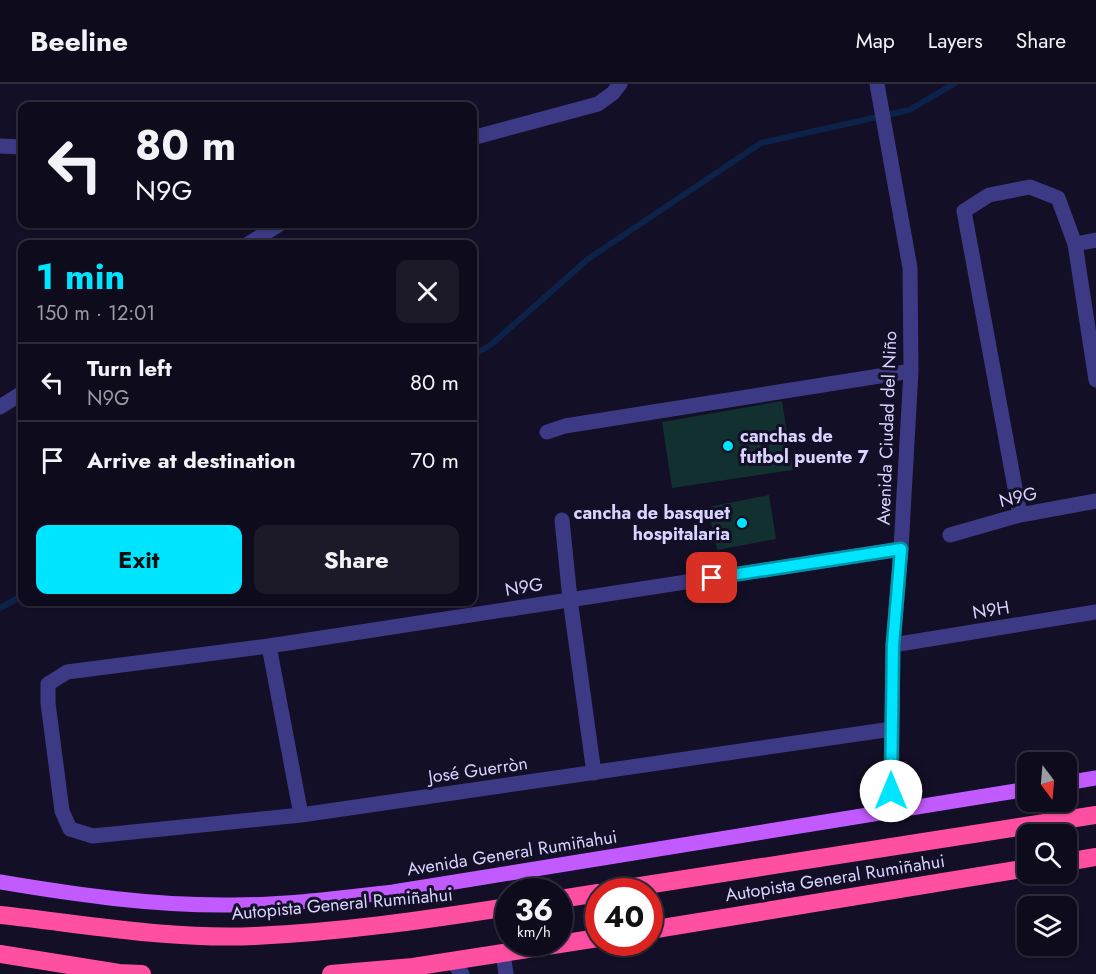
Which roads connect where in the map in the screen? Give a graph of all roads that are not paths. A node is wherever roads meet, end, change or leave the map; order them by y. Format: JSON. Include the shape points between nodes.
{"nodes":[{"id":1,"x":620,"y":84,"type":"edge"},
{"id":2,"x":877,"y":84,"type":"edge"},
{"id":3,"x":477,"y":137,"type":"edge"},
{"id":4,"x":0,"y":146,"type":"edge"},
{"id":5,"x":18,"y":147,"type":"edge"},
{"id":6,"x":274,"y":228,"type":"edge"},
{"id":7,"x":254,"y":240,"type":"edge"},
{"id":8,"x":1096,"y":240,"type":"edge"},
{"id":9,"x":1075,"y":244,"type":"junction"},
{"id":10,"x":911,"y":371,"type":"junction"},
{"id":11,"x":1096,"y":380,"type":"edge"},
{"id":12,"x":18,"y":396,"type":"edge"},
{"id":13,"x":0,"y":407,"type":"edge"},
{"id":14,"x":548,"y":432,"type":"dead end"},
{"id":15,"x":1096,"y":501,"type":"edge"},
{"id":16,"x":1020,"y":515,"type":"junction"},
{"id":17,"x":562,"y":519,"type":"dead end"},
{"id":18,"x":950,"y":535,"type":"dead end"},
{"id":19,"x":901,"y":549,"type":"junction"},
{"id":20,"x":570,"y":599,"type":"junction"},
{"id":21,"x":1096,"y":612,"type":"edge"},
{"id":22,"x":893,"y":645,"type":"junction"},
{"id":23,"x":269,"y":646,"type":"junction"},
{"id":24,"x":892,"y":729,"type":"junction"},
{"id":25,"x":594,"y":772,"type":"junction"},
{"id":26,"x":1096,"y":778,"type":"edge"},
{"id":27,"x":1077,"y":781,"type":"edge"},
{"id":28,"x":1017,"y":791,"type":"edge"},
{"id":29,"x":891,"y":812,"type":"junction"},
{"id":30,"x":1096,"y":814,"type":"edge"},
{"id":31,"x":301,"y":815,"type":"junction"},
{"id":32,"x":70,"y":829,"type":"joint"},
{"id":33,"x":1096,"y":857,"type":"edge"},
{"id":34,"x":1077,"y":860,"type":"edge"},
{"id":35,"x":1017,"y":870,"type":"edge"},
{"id":36,"x":0,"y":882,"type":"edge"},
{"id":37,"x":663,"y":882,"type":"edge"},
{"id":38,"x":495,"y":909,"type":"edge"},
{"id":39,"x":0,"y":915,"type":"edge"},
{"id":40,"x":663,"y":928,"type":"edge"},
{"id":41,"x":0,"y":954,"type":"edge"},
{"id":42,"x":495,"y":955,"type":"edge"},
{"id":43,"x":503,"y":956,"type":"edge"},
{"id":44,"x":457,"y":967,"type":"edge"},
{"id":45,"x":142,"y":974,"type":"edge"},
{"id":46,"x":332,"y":974,"type":"edge"},
{"id":47,"x":506,"y":974,"type":"edge"}],
"edges":[{"from":1,"to":3,"type":"street","via":[[598,104]]},
{"from":2,"to":10,"type":"street","name":"Avenida Ciudad del Niño","via":[[910,267]]},
{"from":4,"to":5,"type":"street"},
{"from":6,"to":7,"type":"street"},
{"from":8,"to":9,"type":"street"},
{"from":9,"to":11,"type":"street"},
{"from":9,"to":16,"type":"street","via":[[1058,198],[1030,187],[989,195],[964,211]]},
{"from":10,"to":14,"type":"street","via":[[565,426]]},
{"from":10,"to":19,"type":"street","name":"Avenida Ciudad del Niño"},
{"from":12,"to":13,"type":"street"},
{"from":15,"to":16,"type":"street","name":"N9G"},
{"from":16,"to":18,"type":"street","name":"N9G"},
{"from":17,"to":20,"type":"street"},
{"from":19,"to":20,"type":"street","name":"N9G"},
{"from":19,"to":22,"type":"street","name":"Avenida Ciudad del Niño"},
{"from":20,"to":23,"type":"street","name":"N9G"},
{"from":20,"to":25,"type":"street"},
{"from":21,"to":22,"type":"street","name":"N9H"},
{"from":22,"to":24,"type":"street","name":"Avenida Ciudad del Niño"},
{"from":23,"to":31,"type":"street"},
{"from":23,"to":32,"type":"street","name":"N9G","via":[[67,672],[48,684],[62,811]]},
{"from":24,"to":25,"type":"street","name":"José Guerròn"},
{"from":24,"to":29,"type":"street","name":"Avenida Ciudad del Niño"},
{"from":25,"to":31,"type":"street","name":"José Guerròn"},
{"from":26,"to":27,"type":"main road"},
{"from":28,"to":29,"type":"main road","name":"Avenida General Rumiñahui"},
{"from":29,"to":36,"type":"main road","name":"Avenida General Rumiñahui","via":[[393,892],[310,901],[232,905],[165,902]]},
{"from":30,"to":37,"type":"highway","name":"Autopista General Rumiñahui"},
{"from":31,"to":32,"type":"street","name":"José Guerròn","via":[[93,836]]},
{"from":33,"to":34,"type":"highway"},
{"from":35,"to":40,"type":"highway","name":"Autopista General Rumiñahui"},
{"from":38,"to":39,"type":"highway","name":"Autopista General Rumiñahui","via":[[254,936],[139,931]]},
{"from":41,"to":45,"type":"highway","via":[[119,974]]},
{"from":42,"to":44,"type":"highway"},
{"from":43,"to":47,"type":"street"},
{"from":44,"to":46,"type":"highway"}]}
